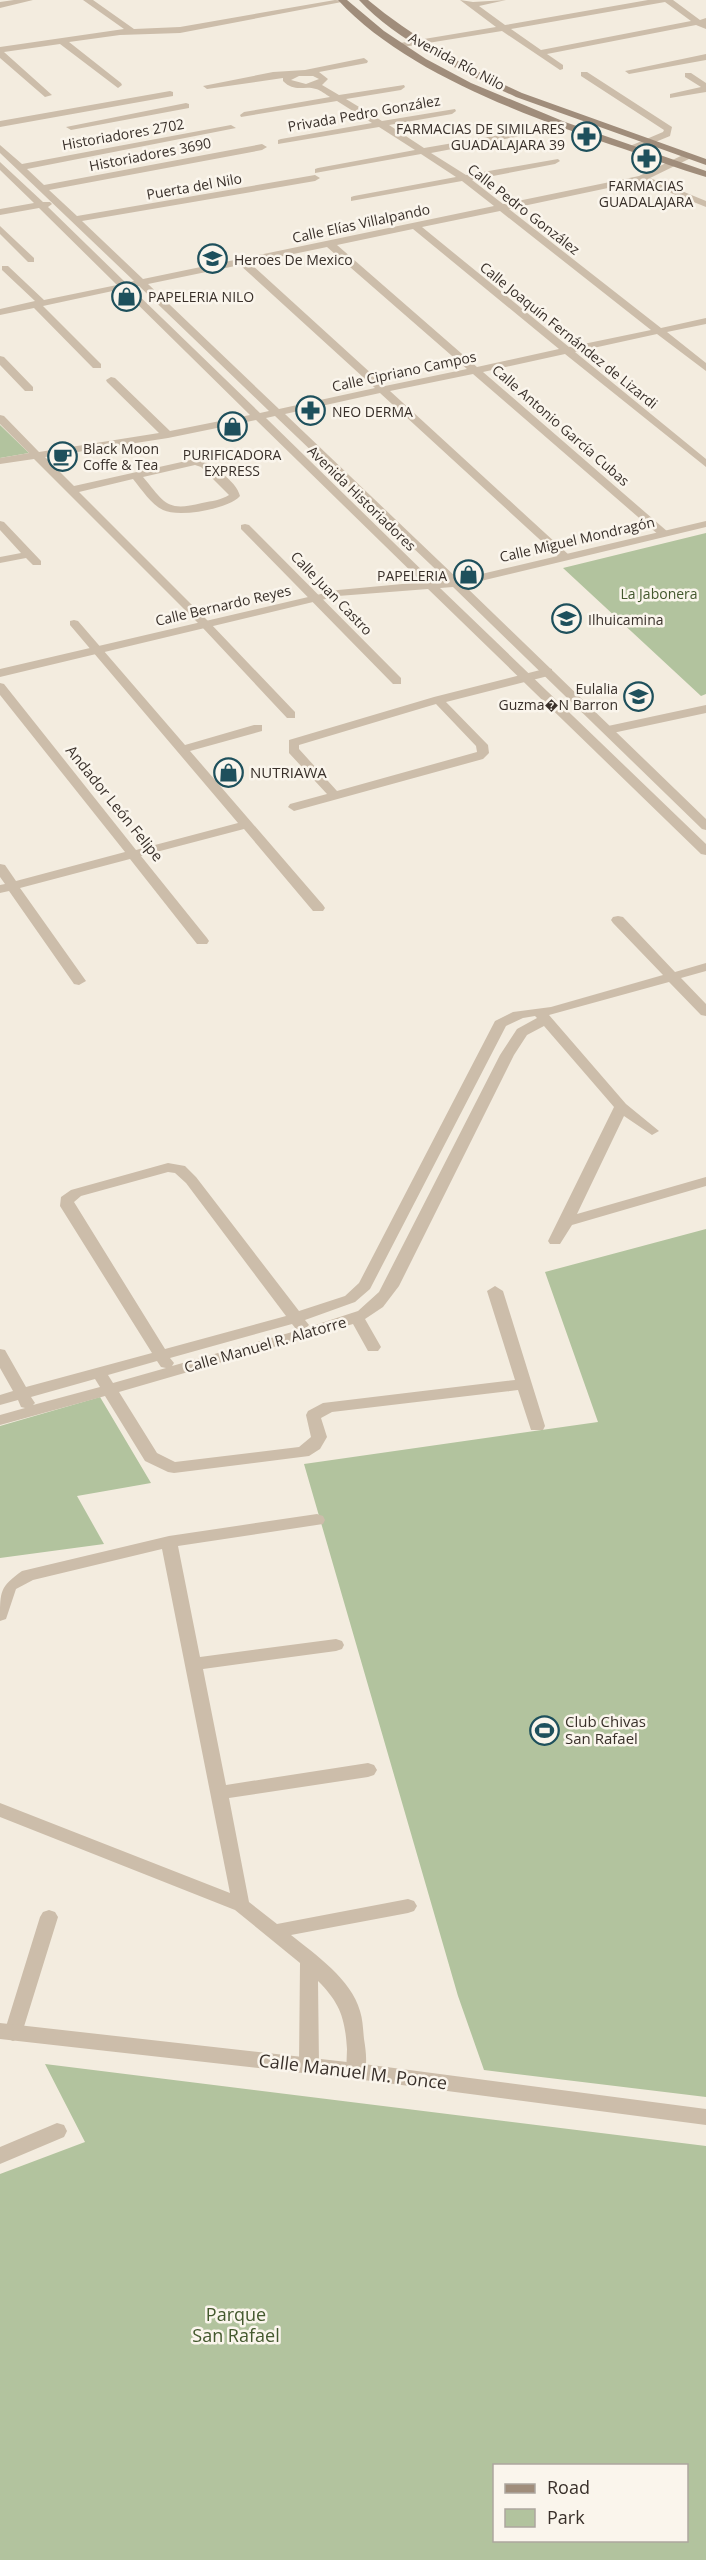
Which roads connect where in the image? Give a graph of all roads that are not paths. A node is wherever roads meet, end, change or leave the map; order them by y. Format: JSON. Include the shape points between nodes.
{"nodes":[{"id":1,"x":29,"y":0,"type":"edge"},
{"id":2,"x":87,"y":0,"type":"edge"},
{"id":3,"x":363,"y":0,"type":"edge"},
{"id":4,"x":502,"y":0,"type":"edge"},
{"id":5,"x":662,"y":0,"type":"edge"},
{"id":6,"x":668,"y":0,"type":"edge"},
{"id":7,"x":342,"y":1,"type":"edge"},
{"id":8,"x":468,"y":3,"type":"edge"},
{"id":9,"x":0,"y":5,"type":"edge"},
{"id":10,"x":704,"y":24,"type":"edge"},
{"id":11,"x":504,"y":28,"type":"junction"},
{"id":12,"x":133,"y":32,"type":"junction"},
{"id":13,"x":61,"y":40,"type":"junction"},
{"id":14,"x":421,"y":43,"type":"junction"},
{"id":15,"x":400,"y":46,"type":"junction"},
{"id":16,"x":0,"y":52,"type":"edge"},
{"id":17,"x":540,"y":53,"type":"junction"},
{"id":18,"x":706,"y":57,"type":"edge"},
{"id":19,"x":364,"y":61,"type":"dead end"},
{"id":20,"x":560,"y":67,"type":"dead end"},
{"id":21,"x":306,"y":72,"type":"junction"},
{"id":22,"x":629,"y":72,"type":"dead end"},
{"id":23,"x":584,"y":74,"type":"dead end"},
{"id":24,"x":291,"y":75,"type":"junction"},
{"id":25,"x":688,"y":75,"type":"dead end"},
{"id":26,"x":118,"y":85,"type":"dead end"},
{"id":27,"x":316,"y":85,"type":"junction"},
{"id":28,"x":207,"y":86,"type":"dead end"},
{"id":29,"x":401,"y":87,"type":"dead end"},
{"id":30,"x":162,"y":88,"type":"dead end"},
{"id":31,"x":706,"y":88,"type":"edge"},
{"id":32,"x":170,"y":94,"type":"junction"},
{"id":33,"x":48,"y":95,"type":"dead end"},
{"id":34,"x":674,"y":96,"type":"dead end"},
{"id":35,"x":338,"y":98,"type":"junction"},
{"id":36,"x":452,"y":111,"type":"dead end"},
{"id":37,"x":56,"y":114,"type":"junction"},
{"id":38,"x":244,"y":114,"type":"dead end"},
{"id":39,"x":0,"y":124,"type":"edge"},
{"id":40,"x":381,"y":124,"type":"junction"},
{"id":41,"x":667,"y":126,"type":"junction"},
{"id":42,"x":71,"y":127,"type":"junction"},
{"id":43,"x":231,"y":128,"type":"dead end"},
{"id":44,"x":515,"y":134,"type":"dead end"},
{"id":45,"x":81,"y":136,"type":"dead end"},
{"id":46,"x":638,"y":139,"type":"junction"},
{"id":47,"x":281,"y":142,"type":"dead end"},
{"id":48,"x":648,"y":142,"type":"junction"},
{"id":49,"x":261,"y":147,"type":"dead end"},
{"id":50,"x":0,"y":148,"type":"edge"},
{"id":51,"x":633,"y":148,"type":"junction"},
{"id":52,"x":423,"y":150,"type":"junction"},
{"id":53,"x":688,"y":156,"type":"junction"},
{"id":54,"x":555,"y":161,"type":"dead end"},
{"id":55,"x":706,"y":162,"type":"edge"},
{"id":56,"x":674,"y":163,"type":"junction"},
{"id":57,"x":0,"y":165,"type":"edge"},
{"id":58,"x":20,"y":167,"type":"junction"},
{"id":59,"x":706,"y":174,"type":"edge"},
{"id":60,"x":464,"y":178,"type":"junction"},
{"id":61,"x":642,"y":178,"type":"junction"},
{"id":62,"x":43,"y":188,"type":"junction"},
{"id":63,"x":354,"y":199,"type":"dead end"},
{"id":64,"x":59,"y":202,"type":"junction"},
{"id":65,"x":706,"y":204,"type":"edge"},
{"id":66,"x":42,"y":205,"type":"junction"},
{"id":67,"x":501,"y":208,"type":"junction"},
{"id":68,"x":0,"y":212,"type":"edge"},
{"id":69,"x":77,"y":219,"type":"junction"},
{"id":70,"x":415,"y":226,"type":"junction"},
{"id":71,"x":0,"y":229,"type":"edge"},
{"id":72,"x":330,"y":244,"type":"junction"},
{"id":73,"x":31,"y":260,"type":"dead end"},
{"id":74,"x":243,"y":262,"type":"junction"},
{"id":75,"x":5,"y":268,"type":"dead end"},
{"id":76,"x":142,"y":282,"type":"junction"},
{"id":77,"x":125,"y":286,"type":"junction"},
{"id":78,"x":39,"y":304,"type":"junction"},
{"id":79,"x":0,"y":312,"type":"edge"},
{"id":80,"x":706,"y":321,"type":"edge"},
{"id":81,"x":658,"y":331,"type":"junction"},
{"id":82,"x":568,"y":351,"type":"junction"},
{"id":83,"x":0,"y":358,"type":"edge"},
{"id":84,"x":98,"y":366,"type":"dead end"},
{"id":85,"x":706,"y":368,"type":"edge"},
{"id":86,"x":475,"y":371,"type":"junction"},
{"id":87,"x":111,"y":380,"type":"dead end"},
{"id":88,"x":29,"y":389,"type":"dead end"},
{"id":89,"x":382,"y":391,"type":"junction"},
{"id":90,"x":278,"y":413,"type":"junction"},
{"id":91,"x":257,"y":417,"type":"junction"},
{"id":92,"x":0,"y":418,"type":"edge"},
{"id":93,"x":168,"y":435,"type":"junction"},
{"id":94,"x":38,"y":454,"type":"junction"},
{"id":95,"x":0,"y":461,"type":"edge"},
{"id":96,"x":706,"y":464,"type":"edge"},
{"id":97,"x":136,"y":476,"type":"junction"},
{"id":98,"x":72,"y":490,"type":"junction"},
{"id":99,"x":0,"y":524,"type":"edge"},
{"id":100,"x":706,"y":524,"type":"edge"},
{"id":101,"x":245,"y":527,"type":"dead end"},
{"id":102,"x":664,"y":534,"type":"junction"},
{"id":103,"x":26,"y":555,"type":"junction"},
{"id":104,"x":565,"y":557,"type":"junction"},
{"id":105,"x":0,"y":560,"type":"edge"},
{"id":106,"x":37,"y":563,"type":"dead end"},
{"id":107,"x":456,"y":583,"type":"junction"},
{"id":108,"x":429,"y":584,"type":"junction"},
{"id":109,"x":317,"y":597,"type":"junction"},
{"id":110,"x":74,"y":623,"type":"dead end"},
{"id":111,"x":206,"y":625,"type":"junction"},
{"id":112,"x":98,"y":650,"type":"junction"},
{"id":113,"x":548,"y":672,"type":"junction"},
{"id":114,"x":0,"y":673,"type":"edge"},
{"id":115,"x":526,"y":678,"type":"junction"},
{"id":116,"x":397,"y":681,"type":"dead end"},
{"id":117,"x":0,"y":687,"type":"edge"},
{"id":118,"x":438,"y":700,"type":"junction"},
{"id":119,"x":706,"y":709,"type":"edge"},
{"id":120,"x":291,"y":715,"type":"dead end"},
{"id":121,"x":258,"y":728,"type":"dead end"},
{"id":122,"x":608,"y":730,"type":"junction"},
{"id":123,"x":183,"y":749,"type":"junction"},
{"id":124,"x":335,"y":796,"type":"junction"},
{"id":125,"x":294,"y":807,"type":"dead end"},
{"id":126,"x":245,"y":825,"type":"junction"},
{"id":127,"x":706,"y":826,"type":"edge"},
{"id":128,"x":706,"y":851,"type":"edge"},
{"id":129,"x":135,"y":854,"type":"junction"},
{"id":130,"x":0,"y":868,"type":"edge"},
{"id":131,"x":7,"y":887,"type":"edge"},
{"id":132,"x":318,"y":908,"type":"dead end"},
{"id":133,"x":618,"y":920,"type":"dead end"},
{"id":134,"x":202,"y":941,"type":"dead end"},
{"id":135,"x":706,"y":967,"type":"edge"},
{"id":136,"x":673,"y":977,"type":"junction"},
{"id":137,"x":79,"y":981,"type":"dead end"},
{"id":138,"x":706,"y":1012,"type":"edge"},
{"id":139,"x":546,"y":1013,"type":"junction"},
{"id":140,"x":486,"y":1050,"type":"junction"},
{"id":141,"x":507,"y":1055,"type":"junction"},
{"id":142,"x":621,"y":1107,"type":"junction"},
{"id":143,"x":652,"y":1131,"type":"dead end"},
{"id":144,"x":706,"y":1181,"type":"edge"},
{"id":145,"x":566,"y":1222,"type":"junction"},
{"id":146,"x":555,"y":1241,"type":"dead end"},
{"id":147,"x":495,"y":1291,"type":"dead end"},
{"id":148,"x":295,"y":1318,"type":"junction"},
{"id":149,"x":357,"y":1318,"type":"junction"},
{"id":150,"x":307,"y":1334,"type":"junction"},
{"id":151,"x":373,"y":1347,"type":"dead end"},
{"id":152,"x":0,"y":1354,"type":"edge"},
{"id":153,"x":161,"y":1355,"type":"junction"},
{"id":154,"x":172,"y":1371,"type":"junction"},
{"id":155,"x":99,"y":1373,"type":"junction"},
{"id":156,"x":524,"y":1384,"type":"junction"},
{"id":157,"x":108,"y":1388,"type":"junction"},
{"id":158,"x":22,"y":1394,"type":"junction"},
{"id":159,"x":0,"y":1400,"type":"edge"},
{"id":160,"x":31,"y":1410,"type":"junction"},
{"id":161,"x":2,"y":1415,"type":"edge"},
{"id":162,"x":537,"y":1426,"type":"dead end"},
{"id":163,"x":316,"y":1520,"type":"dead end"},
{"id":164,"x":169,"y":1542,"type":"junction"},
{"id":165,"x":0,"y":1615,"type":"edge"},
{"id":166,"x":336,"y":1645,"type":"dead end"},
{"id":167,"x":193,"y":1664,"type":"junction"},
{"id":168,"x":368,"y":1770,"type":"dead end"},
{"id":169,"x":219,"y":1793,"type":"junction"},
{"id":170,"x":0,"y":1810,"type":"edge"},
{"id":171,"x":241,"y":1905,"type":"junction"},
{"id":172,"x":408,"y":1906,"type":"dead end"},
{"id":173,"x":49,"y":1917,"type":"dead end"},
{"id":174,"x":276,"y":1931,"type":"junction"},
{"id":175,"x":309,"y":1960,"type":"junction"},
{"id":176,"x":7,"y":2032,"type":"edge"},
{"id":177,"x":309,"y":2066,"type":"junction"},
{"id":178,"x":356,"y":2070,"type":"junction"},
{"id":179,"x":706,"y":2117,"type":"edge"},
{"id":180,"x":57,"y":2131,"type":"dead end"},
{"id":181,"x":0,"y":2156,"type":"edge"}],
"edges":[{"from":1,"to":9,"type":"street"},
{"from":2,"to":12,"type":"street"},
{"from":3,"to":14,"type":"main road","name":"Avenida Río Nilo"},
{"from":4,"to":8,"type":"street"},
{"from":5,"to":11,"type":"street"},
{"from":6,"to":10,"type":"street"},
{"from":7,"to":12,"type":"street","via":[[180,30]]},
{"from":7,"to":15,"type":"main road","name":"Avenida Río Nilo"},
{"from":8,"to":11,"type":"street"},
{"from":10,"to":17,"type":"street"},
{"from":11,"to":14,"type":"street"},
{"from":11,"to":17,"type":"street"},
{"from":12,"to":13,"type":"street"},
{"from":13,"to":16,"type":"street"},
{"from":13,"to":26,"type":"street"},
{"from":14,"to":15,"type":"street"},
{"from":14,"to":46,"type":"main road","name":"Avenida Río Nilo","via":[[519,95]]},
{"from":15,"to":51,"type":"main road","name":"Avenida Río Nilo","via":[[495,98]]},
{"from":16,"to":33,"type":"street"},
{"from":17,"to":20,"type":"street"},
{"from":18,"to":22,"type":"street"},
{"from":19,"to":21,"type":"street"},
{"from":21,"to":24,"type":"street"},
{"from":21,"to":27,"type":"street","via":[[324,79]]},
{"from":23,"to":41,"type":"street"},
{"from":24,"to":27,"type":"street","via":[[287,78],[291,84]]},
{"from":24,"to":28,"type":"street"},
{"from":25,"to":31,"type":"street"},
{"from":27,"to":35,"type":"street","name":"Calle Pedro González"},
{"from":29,"to":35,"type":"street","name":"Privada Pedro González"},
{"from":30,"to":32,"type":"street"},
{"from":31,"to":34,"type":"street"},
{"from":32,"to":37,"type":"street"},
{"from":32,"to":42,"type":"street","via":[[189,109]]},
{"from":35,"to":38,"type":"street","name":"Privada Pedro González"},
{"from":35,"to":40,"type":"street","name":"Calle Pedro González"},
{"from":36,"to":40,"type":"street","name":"Privada Pedro González"},
{"from":37,"to":39,"type":"street"},
{"from":37,"to":42,"type":"street"},
{"from":40,"to":47,"type":"street","name":"Privada Pedro González"},
{"from":40,"to":52,"type":"street","name":"Calle Pedro González"},
{"from":41,"to":46,"type":"street"},
{"from":41,"to":48,"type":"street","via":[[669,132]]},
{"from":42,"to":45,"type":"street"},
{"from":43,"to":58,"type":"street","name":"Historiadores 2702"},
{"from":44,"to":52,"type":"street"},
{"from":46,"to":48,"type":"main road","name":"Avenida Río Nilo"},
{"from":48,"to":51,"type":"street"},
{"from":48,"to":53,"type":"main road","name":"Avenida Río Nilo"},
{"from":49,"to":62,"type":"street","name":"Historiadores 3690"},
{"from":50,"to":58,"type":"street","name":"Avenida Historiadores"},
{"from":51,"to":56,"type":"main road","name":"Avenida Río Nilo"},
{"from":52,"to":60,"type":"street","name":"Calle Pedro González"},
{"from":52,"to":69,"type":"street","name":"Puerta del Nilo","via":[[317,175]]},
{"from":53,"to":55,"type":"main road","name":"Avenida Río Nilo"},
{"from":53,"to":56,"type":"street","name":"Calle Elías Villalpando"},
{"from":54,"to":60,"type":"street"},
{"from":56,"to":59,"type":"main road","name":"Avenida Río Nilo"},
{"from":56,"to":61,"type":"street","name":"Calle Elías Villalpando"},
{"from":57,"to":66,"type":"street","name":"Avenida Historiadores"},
{"from":58,"to":62,"type":"street","name":"Avenida Historiadores"},
{"from":60,"to":63,"type":"street"},
{"from":60,"to":67,"type":"street","name":"Calle Pedro González"},
{"from":61,"to":65,"type":"street"},
{"from":61,"to":67,"type":"street","name":"Calle Elías Villalpando"},
{"from":62,"to":64,"type":"street","name":"Avenida Historiadores"},
{"from":64,"to":66,"type":"street"},
{"from":64,"to":69,"type":"street","name":"Avenida Historiadores"},
{"from":66,"to":68,"type":"street"},
{"from":66,"to":77,"type":"street","name":"Avenida Historiadores"},
{"from":67,"to":70,"type":"street","name":"Calle Elías Villalpando"},
{"from":67,"to":81,"type":"street","name":"Calle Pedro González"},
{"from":69,"to":76,"type":"street","name":"Avenida Historiadores"},
{"from":70,"to":72,"type":"street","name":"Calle Elías Villalpando"},
{"from":70,"to":82,"type":"street","name":"Calle Joaquín Fernández de Lizardi"},
{"from":71,"to":73,"type":"street"},
{"from":72,"to":74,"type":"street","name":"Calle Elías Villalpando"},
{"from":72,"to":86,"type":"street","name":"Calle Antonio García Cubas"},
{"from":74,"to":76,"type":"street","name":"Calle Elías Villalpando"},
{"from":74,"to":89,"type":"street"},
{"from":75,"to":78,"type":"street"},
{"from":76,"to":77,"type":"street","name":"Calle Elías Villalpando"},
{"from":76,"to":90,"type":"street","name":"Avenida Historiadores"},
{"from":77,"to":78,"type":"street","name":"Calle Elías Villalpando"},
{"from":77,"to":91,"type":"street","name":"Avenida Historiadores"},
{"from":78,"to":79,"type":"street","name":"Calle Elías Villalpando"},
{"from":78,"to":84,"type":"street"},
{"from":80,"to":81,"type":"street","name":"Calle Cipriano Campos"},
{"from":81,"to":82,"type":"street","name":"Calle Cipriano Campos"},
{"from":81,"to":85,"type":"street","name":"Calle Pedro González"},
{"from":82,"to":86,"type":"street","name":"Calle Cipriano Campos"},
{"from":82,"to":96,"type":"street","name":"Calle Joaquín Fernández de Lizardi"},
{"from":83,"to":88,"type":"street"},
{"from":86,"to":89,"type":"street","name":"Calle Cipriano Campos"},
{"from":86,"to":102,"type":"street","name":"Calle Antonio García Cubas"},
{"from":87,"to":93,"type":"street"},
{"from":89,"to":90,"type":"street","name":"Calle Cipriano Campos"},
{"from":89,"to":104,"type":"street"},
{"from":90,"to":91,"type":"street","name":"Calle Cipriano Campos"},
{"from":90,"to":107,"type":"street","name":"Avenida Historiadores"},
{"from":91,"to":93,"type":"street","name":"Calle Cipriano Campos"},
{"from":91,"to":108,"type":"street","name":"Avenida Historiadores"},
{"from":92,"to":94,"type":"street"},
{"from":93,"to":94,"type":"street","name":"Calle Cipriano Campos"},
{"from":94,"to":95,"type":"street","name":"Calle Cipriano Campos"},
{"from":94,"to":98,"type":"street"},
{"from":97,"to":97,"type":"street","via":[[199,462],[235,496],[172,512]]},
{"from":97,"to":98,"type":"street"},
{"from":98,"to":111,"type":"street"},
{"from":99,"to":103,"type":"street"},
{"from":100,"to":102,"type":"street","name":"Calle Miguel Mondragón"},
{"from":101,"to":109,"type":"street","name":"Calle Juan Castro"},
{"from":102,"to":104,"type":"street","name":"Calle Miguel Mondragón"},
{"from":103,"to":105,"type":"street"},
{"from":103,"to":106,"type":"street"},
{"from":104,"to":107,"type":"street","name":"Calle Miguel Mondragón"},
{"from":107,"to":108,"type":"street","name":"Calle Bernardo Reyes"},
{"from":107,"to":113,"type":"street","name":"Avenida Historiadores"},
{"from":108,"to":109,"type":"street","name":"Calle Bernardo Reyes"},
{"from":108,"to":115,"type":"street","name":"Avenida Historiadores"},
{"from":109,"to":111,"type":"street","name":"Calle Bernardo Reyes"},
{"from":109,"to":116,"type":"street","name":"Calle Juan Castro"},
{"from":110,"to":112,"type":"street"},
{"from":111,"to":112,"type":"street","name":"Calle Bernardo Reyes"},
{"from":111,"to":120,"type":"street"},
{"from":112,"to":114,"type":"street","name":"Calle Bernardo Reyes"},
{"from":112,"to":123,"type":"street"},
{"from":113,"to":115,"type":"street"},
{"from":113,"to":122,"type":"street","name":"Avenida Historiadores"},
{"from":115,"to":118,"type":"street"},
{"from":115,"to":128,"type":"street","name":"Avenida Historiadores"},
{"from":117,"to":129,"type":"street","name":"Andador León Felipe"},
{"from":118,"to":124,"type":"street","via":[[293,743],[293,750]]},
{"from":118,"to":124,"type":"street","via":[[482,745],[483,753]]},
{"from":119,"to":122,"type":"street"},
{"from":121,"to":123,"type":"street"},
{"from":122,"to":127,"type":"street","name":"Avenida Historiadores"},
{"from":123,"to":126,"type":"street"},
{"from":124,"to":125,"type":"street"},
{"from":126,"to":129,"type":"street"},
{"from":126,"to":132,"type":"street"},
{"from":129,"to":131,"type":"street"},
{"from":129,"to":134,"type":"street","name":"Andador León Felipe"},
{"from":130,"to":131,"type":"street"},
{"from":131,"to":137,"type":"street"},
{"from":133,"to":136,"type":"street"},
{"from":135,"to":136,"type":"street"},
{"from":136,"to":138,"type":"street"},
{"from":136,"to":139,"type":"street"},
{"from":139,"to":140,"type":"street","name":"Calle Manuel R. Alatorre","via":[[508,1019],[500,1024]]},
{"from":139,"to":141,"type":"street","name":"Calle Manuel R. Alatorre","via":[[522,1032]]},
{"from":139,"to":142,"type":"street"},
{"from":140,"to":141,"type":"street"},
{"from":140,"to":148,"type":"street","name":"Calle Manuel R. Alatorre","via":[[365,1286],[350,1299]]},
{"from":141,"to":149,"type":"street","name":"Calle Manuel R. Alatorre","via":[[391,1286],[375,1308]]},
{"from":142,"to":143,"type":"street"},
{"from":142,"to":145,"type":"street"},
{"from":144,"to":145,"type":"street"},
{"from":145,"to":146,"type":"street"},
{"from":147,"to":156,"type":"street"},
{"from":148,"to":150,"type":"street"},
{"from":148,"to":153,"type":"street","name":"Calle Manuel R. Alatorre"},
{"from":148,"to":153,"type":"street","via":[[180,1168],[168,1167],[69,1196],[67,1206]]},
{"from":149,"to":150,"type":"street","name":"Calle Manuel R. Alatorre"},
{"from":149,"to":151,"type":"street"},
{"from":150,"to":154,"type":"street","name":"Calle Manuel R. Alatorre"},
{"from":152,"to":158,"type":"street"},
{"from":153,"to":154,"type":"street"},
{"from":153,"to":155,"type":"street","name":"Calle Manuel R. Alatorre"},
{"from":154,"to":157,"type":"street","name":"Calle Manuel R. Alatorre"},
{"from":155,"to":157,"type":"street"},
{"from":155,"to":158,"type":"street","name":"Calle Manuel R. Alatorre"},
{"from":156,"to":157,"type":"street","via":[[329,1407],[314,1414],[319,1437],[303,1452],[174,1468],[151,1457]]},
{"from":156,"to":162,"type":"street"},
{"from":157,"to":160,"type":"street","name":"Calle Manuel R. Alatorre"},
{"from":158,"to":159,"type":"street","name":"Calle Manuel R. Alatorre"},
{"from":158,"to":160,"type":"street"},
{"from":160,"to":161,"type":"street","name":"Calle Manuel R. Alatorre"},
{"from":163,"to":164,"type":"street"},
{"from":164,"to":165,"type":"street","via":[[20,1578],[9,1586]]},
{"from":164,"to":167,"type":"street"},
{"from":166,"to":167,"type":"street"},
{"from":167,"to":169,"type":"street"},
{"from":168,"to":169,"type":"street"},
{"from":169,"to":171,"type":"street"},
{"from":170,"to":171,"type":"street"},
{"from":171,"to":174,"type":"street"},
{"from":172,"to":174,"type":"street"},
{"from":173,"to":176,"type":"street"},
{"from":174,"to":175,"type":"street"},
{"from":175,"to":177,"type":"street"},
{"from":175,"to":178,"type":"street","via":[[341,1992],[351,2011]]},
{"from":176,"to":177,"type":"street","name":"Calle Manuel M. Ponce"},
{"from":177,"to":178,"type":"street","name":"Calle Manuel M. Ponce"},
{"from":178,"to":179,"type":"street","name":"Calle Manuel M. Ponce"},
{"from":180,"to":181,"type":"street"}]}
